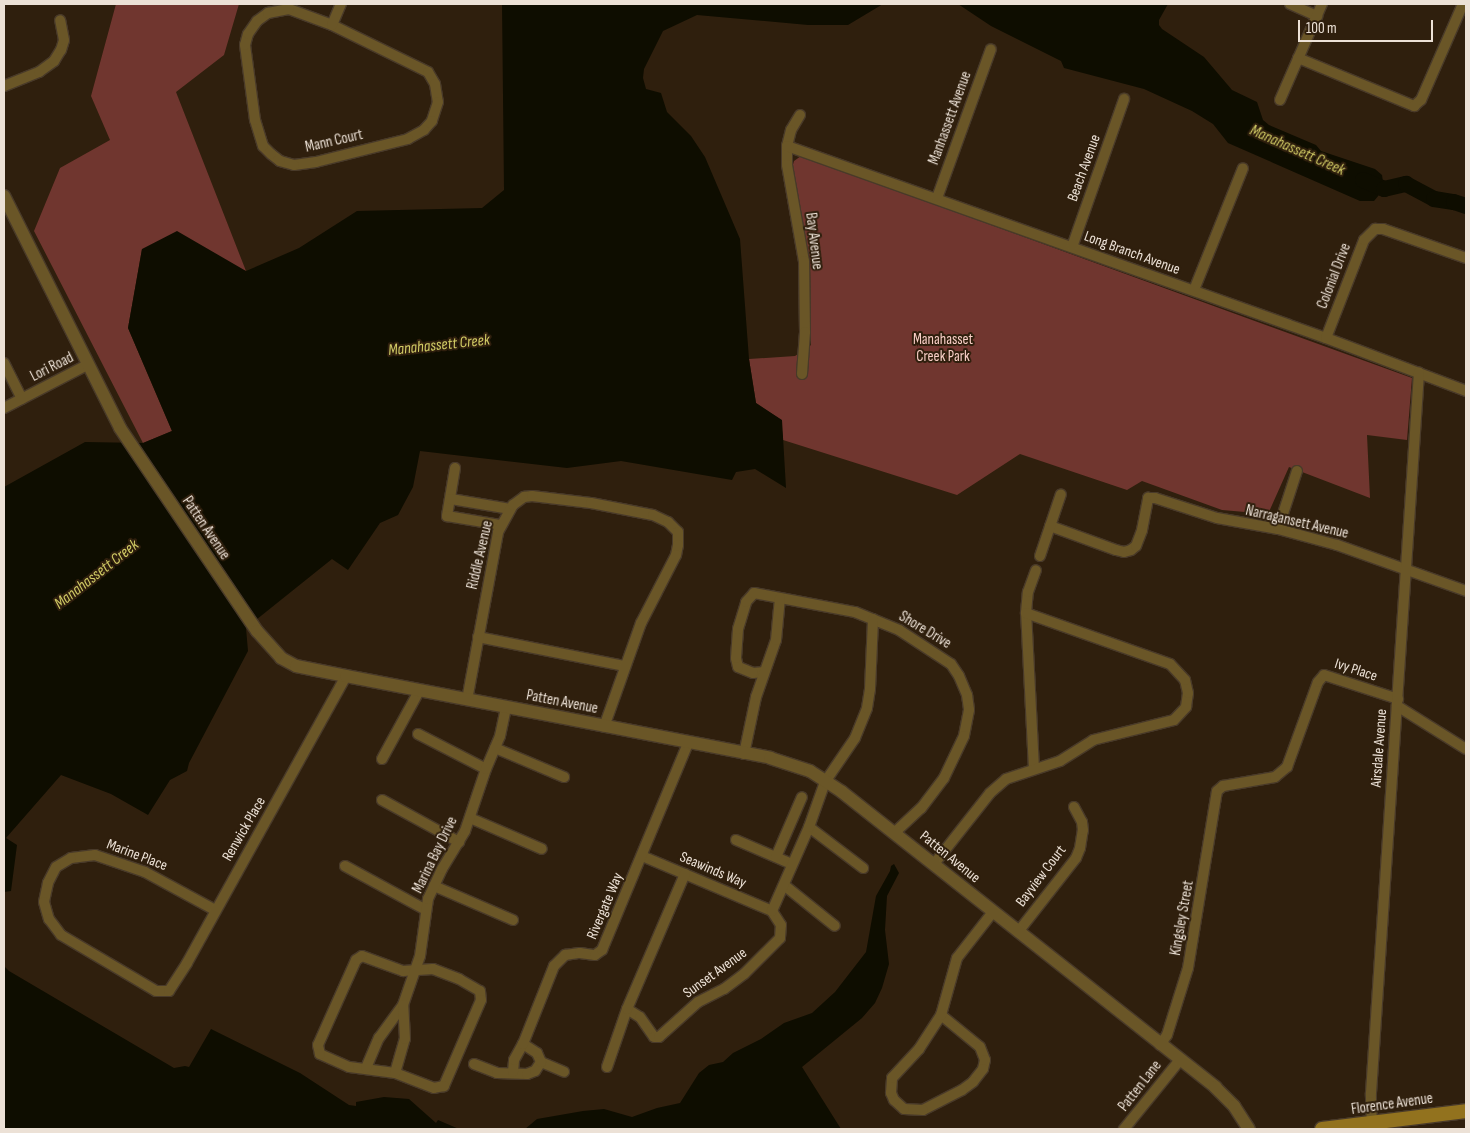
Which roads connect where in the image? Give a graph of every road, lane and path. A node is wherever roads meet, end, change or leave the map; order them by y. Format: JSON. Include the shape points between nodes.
{"nodes":[{"id":1,"x":341,"y":4,"type":"edge"},
{"id":2,"x":1290,"y":4,"type":"edge"},
{"id":3,"x":1322,"y":4,"type":"edge"},
{"id":4,"x":1463,"y":4,"type":"edge"},
{"id":5,"x":1317,"y":16,"type":"junction"},
{"id":6,"x":60,"y":20,"type":"dead end"},
{"id":7,"x":332,"y":25,"type":"junction"},
{"id":8,"x":991,"y":49,"type":"dead end"},
{"id":9,"x":1298,"y":58,"type":"junction"},
{"id":10,"x":4,"y":86,"type":"edge"},
{"id":11,"x":1124,"y":100,"type":"dead end"},
{"id":12,"x":1280,"y":100,"type":"dead end"},
{"id":13,"x":800,"y":116,"type":"dead end"},
{"id":14,"x":787,"y":146,"type":"junction"},
{"id":15,"x":1243,"y":168,"type":"dead end"},
{"id":16,"x":4,"y":196,"type":"edge"},
{"id":17,"x":937,"y":198,"type":"junction"},
{"id":18,"x":1466,"y":246,"type":"edge"},
{"id":19,"x":1072,"y":247,"type":"junction"},
{"id":20,"x":1464,"y":258,"type":"edge"},
{"id":21,"x":1194,"y":290,"type":"junction"},
{"id":22,"x":1326,"y":338,"type":"junction"},
{"id":23,"x":4,"y":364,"type":"edge"},
{"id":24,"x":87,"y":365,"type":"junction"},
{"id":25,"x":1419,"y":373,"type":"junction"},
{"id":26,"x":802,"y":374,"type":"dead end"},
{"id":27,"x":1466,"y":391,"type":"edge"},
{"id":28,"x":22,"y":399,"type":"junction"},
{"id":29,"x":4,"y":408,"type":"edge"},
{"id":30,"x":455,"y":468,"type":"dead end"},
{"id":31,"x":1297,"y":471,"type":"dead end"},
{"id":32,"x":1061,"y":494,"type":"dead end"},
{"id":33,"x":450,"y":499,"type":"junction"},
{"id":34,"x":510,"y":509,"type":"junction"},
{"id":35,"x":501,"y":525,"type":"junction"},
{"id":36,"x":1050,"y":526,"type":"junction"},
{"id":37,"x":1278,"y":529,"type":"junction"},
{"id":38,"x":1040,"y":556,"type":"dead end"},
{"id":39,"x":1406,"y":569,"type":"junction"},
{"id":40,"x":1036,"y":570,"type":"dead end"},
{"id":41,"x":1466,"y":591,"type":"edge"},
{"id":42,"x":780,"y":598,"type":"junction"},
{"id":43,"x":1026,"y":613,"type":"junction"},
{"id":44,"x":873,"y":619,"type":"junction"},
{"id":45,"x":478,"y":637,"type":"junction"},
{"id":46,"x":625,"y":666,"type":"junction"},
{"id":47,"x":764,"y":672,"type":"junction"},
{"id":48,"x":346,"y":676,"type":"junction"},
{"id":49,"x":419,"y":691,"type":"junction"},
{"id":50,"x":467,"y":700,"type":"junction"},
{"id":51,"x":1397,"y":702,"type":"junction"},
{"id":52,"x":506,"y":708,"type":"junction"},
{"id":53,"x":604,"y":727,"type":"junction"},
{"id":54,"x":418,"y":734,"type":"dead end"},
{"id":55,"x":688,"y":744,"type":"junction"},
{"id":56,"x":496,"y":748,"type":"junction"},
{"id":57,"x":1466,"y":749,"type":"edge"},
{"id":58,"x":744,"y":754,"type":"junction"},
{"id":59,"x":382,"y":759,"type":"dead end"},
{"id":60,"x":486,"y":768,"type":"junction"},
{"id":61,"x":1034,"y":769,"type":"junction"},
{"id":62,"x":564,"y":777,"type":"dead end"},
{"id":63,"x":825,"y":782,"type":"junction"},
{"id":64,"x":1217,"y":791,"type":"joint"},
{"id":65,"x":802,"y":797,"type":"dead end"},
{"id":66,"x":382,"y":800,"type":"dead end"},
{"id":67,"x":1074,"y":807,"type":"dead end"},
{"id":68,"x":470,"y":818,"type":"junction"},
{"id":69,"x":809,"y":827,"type":"junction"},
{"id":70,"x":894,"y":833,"type":"junction"},
{"id":71,"x":736,"y":840,"type":"dead end"},
{"id":72,"x":459,"y":842,"type":"junction"},
{"id":73,"x":542,"y":849,"type":"dead end"},
{"id":74,"x":642,"y":856,"type":"junction"},
{"id":75,"x":776,"y":857,"type":"junction"},
{"id":76,"x":792,"y":864,"type":"junction"},
{"id":77,"x":934,"y":864,"type":"junction"},
{"id":78,"x":345,"y":866,"type":"dead end"},
{"id":79,"x":862,"y":868,"type":"dead end"},
{"id":80,"x":685,"y":874,"type":"junction"},
{"id":81,"x":784,"y":884,"type":"junction"},
{"id":82,"x":434,"y":886,"type":"junction"},
{"id":83,"x":215,"y":910,"type":"junction"},
{"id":84,"x":426,"y":910,"type":"junction"},
{"id":85,"x":772,"y":911,"type":"junction"},
{"id":86,"x":993,"y":912,"type":"junction"},
{"id":87,"x":513,"y":920,"type":"dead end"},
{"id":88,"x":835,"y":926,"type":"dead end"},
{"id":89,"x":1018,"y":932,"type":"junction"},
{"id":90,"x":415,"y":970,"type":"junction"},
{"id":91,"x":163,"y":992,"type":"joint"},
{"id":92,"x":402,"y":1005,"type":"junction"},
{"id":93,"x":627,"y":1009,"type":"junction"},
{"id":94,"x":941,"y":1015,"type":"junction"},
{"id":95,"x":523,"y":1044,"type":"junction"},
{"id":96,"x":1160,"y":1046,"type":"junction"},
{"id":97,"x":1179,"y":1060,"type":"junction"},
{"id":98,"x":541,"y":1062,"type":"junction"},
{"id":99,"x":474,"y":1064,"type":"dead end"},
{"id":100,"x":607,"y":1067,"type":"dead end"},
{"id":101,"x":366,"y":1068,"type":"junction"},
{"id":102,"x":513,"y":1072,"type":"junction"},
{"id":103,"x":564,"y":1072,"type":"dead end"},
{"id":104,"x":395,"y":1073,"type":"junction"},
{"id":105,"x":1466,"y":1111,"type":"edge"},
{"id":106,"x":1372,"y":1127,"type":"edge"},
{"id":107,"x":1124,"y":1129,"type":"edge"},
{"id":108,"x":1249,"y":1129,"type":"edge"},
{"id":109,"x":1322,"y":1129,"type":"edge"}],
"edges":[{"from":1,"to":7,"type":"street"},
{"from":2,"to":5,"type":"street"},
{"from":3,"to":5,"type":"street"},
{"from":4,"to":9,"type":"street","via":[[1421,100],[1414,106]]},
{"from":5,"to":9,"type":"street"},
{"from":6,"to":10,"type":"street","via":[[64,40],[58,56],[39,72]]},
{"from":7,"to":7,"type":"street","name":"Mann Court","via":[[428,72],[438,94],[436,112],[424,130],[408,139],[316,162],[285,163],[263,146],[258,134],[245,56],[248,34],[257,21],[277,10],[297,10]]},
{"from":8,"to":17,"type":"street","name":"Manhassett Avenue"},
{"from":9,"to":12,"type":"street"},
{"from":11,"to":19,"type":"street","name":"Beach Avenue"},
{"from":13,"to":14,"type":"street","name":"Bay Avenue","via":[[791,130]]},
{"from":14,"to":17,"type":"street","name":"Long Branch Avenue"},
{"from":14,"to":26,"type":"street","name":"Bay Avenue","via":[[787,164],[804,261]]},
{"from":15,"to":21,"type":"street"},
{"from":16,"to":24,"type":"street","name":"Patten Avenue"},
{"from":17,"to":19,"type":"street","name":"Long Branch Avenue"},
{"from":18,"to":20,"type":"street"},
{"from":19,"to":21,"type":"street","name":"Long Branch Avenue"},
{"from":20,"to":22,"type":"street","name":"Colonial Drive","via":[[1375,229],[1364,240]]},
{"from":21,"to":22,"type":"street","name":"Long Branch Avenue"},
{"from":22,"to":25,"type":"street","name":"Long Branch Avenue"},
{"from":23,"to":28,"type":"street"},
{"from":24,"to":28,"type":"street","name":"Lori Road"},
{"from":24,"to":48,"type":"street","name":"Patten Avenue","via":[[120,428],[274,652],[292,664]]},
{"from":25,"to":27,"type":"street","name":"Long Branch Avenue"},
{"from":25,"to":39,"type":"street","name":"Airsdale Avenue"},
{"from":28,"to":29,"type":"street","name":"Lori Road"},
{"from":30,"to":33,"type":"street"},
{"from":31,"to":37,"type":"street"},
{"from":32,"to":36,"type":"street"},
{"from":33,"to":34,"type":"street","name":"Riddle Avenue"},
{"from":33,"to":35,"type":"street","via":[[448,516]]},
{"from":34,"to":35,"type":"street","name":"Riddle Avenue"},
{"from":34,"to":46,"type":"street","via":[[517,501],[532,496],[591,503],[653,515],[668,522],[678,532],[676,554],[641,623]]},
{"from":35,"to":45,"type":"street","name":"Riddle Avenue"},
{"from":36,"to":37,"type":"street","name":"Narragansett Avenue","via":[[1124,552],[1136,546],[1148,498],[1162,499],[1232,522]]},
{"from":36,"to":38,"type":"street"},
{"from":37,"to":39,"type":"street","name":"Narragansett Avenue"},
{"from":39,"to":41,"type":"street","name":"Narragansett Avenue"},
{"from":39,"to":51,"type":"street","name":"Airsdale Avenue"},
{"from":40,"to":43,"type":"street","via":[[1028,592]]},
{"from":42,"to":44,"type":"street","name":"Shore Drive","via":[[840,608]]},
{"from":42,"to":47,"type":"street","via":[[776,640]]},
{"from":42,"to":47,"type":"street","name":"Shore Drive","via":[[752,594],[746,602],[738,629],[738,667],[753,673]]},
{"from":43,"to":61,"type":"street"},
{"from":43,"to":61,"type":"street","via":[[1170,664],[1183,676],[1188,693],[1186,706],[1174,720],[1093,740],[1060,761]]},
{"from":44,"to":63,"type":"street","via":[[867,708],[855,738]]},
{"from":44,"to":70,"type":"street","name":"Shore Drive","via":[[899,630],[948,661],[960,676],[968,704],[964,736],[944,778],[921,808]]},
{"from":45,"to":46,"type":"street"},
{"from":45,"to":50,"type":"street","name":"Riddle Avenue"},
{"from":46,"to":53,"type":"street"},
{"from":47,"to":58,"type":"street"},
{"from":48,"to":49,"type":"street","name":"Patten Avenue"},
{"from":48,"to":83,"type":"street","name":"Renwick Place"},
{"from":49,"to":50,"type":"street","name":"Patten Avenue"},
{"from":49,"to":59,"type":"street"},
{"from":50,"to":52,"type":"street","name":"Patten Avenue"},
{"from":51,"to":57,"type":"street"},
{"from":51,"to":64,"type":"street","name":"Ivy Place","via":[[1324,675],[1318,682],[1287,767],[1275,777],[1223,786]]},
{"from":51,"to":106,"type":"street","name":"Airsdale Avenue","via":[[1371,1093]]},
{"from":52,"to":53,"type":"street","name":"Patten Avenue"},
{"from":52,"to":56,"type":"street","name":"Marina Bay Drive"},
{"from":53,"to":55,"type":"street","name":"Patten Avenue"},
{"from":54,"to":60,"type":"street"},
{"from":55,"to":58,"type":"street","name":"Patten Avenue"},
{"from":55,"to":74,"type":"street","name":"Rivergate Way"},
{"from":56,"to":60,"type":"street","name":"Marina Bay Drive"},
{"from":56,"to":62,"type":"street"},
{"from":58,"to":63,"type":"street","name":"Patten Avenue","via":[[796,766]]},
{"from":60,"to":68,"type":"street","name":"Marina Bay Drive"},
{"from":61,"to":77,"type":"street","via":[[1006,779],[995,787]]},
{"from":63,"to":69,"type":"street"},
{"from":63,"to":70,"type":"street","name":"Patten Avenue"},
{"from":64,"to":96,"type":"street","name":"Kingsley Street","via":[[1188,968],[1167,1035]]},
{"from":65,"to":75,"type":"street"},
{"from":66,"to":72,"type":"street"},
{"from":67,"to":89,"type":"street","name":"Bayview Court","via":[[1083,830],[1076,858]]},
{"from":68,"to":72,"type":"street","name":"Marina Bay Drive"},
{"from":68,"to":73,"type":"street"},
{"from":69,"to":76,"type":"street"},
{"from":69,"to":79,"type":"street"},
{"from":70,"to":77,"type":"street","name":"Patten Avenue"},
{"from":71,"to":75,"type":"street"},
{"from":72,"to":82,"type":"street","name":"Marina Bay Drive"},
{"from":74,"to":80,"type":"street","name":"Seawinds Way"},
{"from":74,"to":95,"type":"street","name":"Rivergate Way","via":[[602,950],[595,955],[572,953],[558,960],[529,1023]]},
{"from":75,"to":76,"type":"street"},
{"from":76,"to":81,"type":"street"},
{"from":77,"to":86,"type":"street","name":"Patten Avenue"},
{"from":78,"to":84,"type":"street"},
{"from":80,"to":85,"type":"street","name":"Seawinds Way"},
{"from":80,"to":93,"type":"street"},
{"from":81,"to":85,"type":"street"},
{"from":81,"to":88,"type":"street"},
{"from":82,"to":84,"type":"street","name":"Marina Bay Drive"},
{"from":82,"to":87,"type":"street"},
{"from":83,"to":91,"type":"street","name":"Renwick Place","via":[[176,982],[169,991]]},
{"from":83,"to":91,"type":"street","name":"Marine Place","via":[[145,872],[95,855],[71,858],[56,867],[44,902],[48,919],[54,927],[61,935],[156,991]]},
{"from":84,"to":90,"type":"street","name":"Marina Bay Drive"},
{"from":85,"to":93,"type":"street","name":"Sunset Avenue","via":[[781,924],[780,938],[744,974],[698,1002],[662,1036],[654,1037],[640,1017]]},
{"from":86,"to":89,"type":"street","name":"Patten Avenue"},
{"from":86,"to":94,"type":"street","via":[[957,958]]},
{"from":89,"to":96,"type":"street","name":"Patten Avenue"},
{"from":90,"to":92,"type":"street","name":"Marina Bay Drive"},
{"from":90,"to":101,"type":"street","via":[[403,972],[367,956],[356,960],[318,1050],[337,1063]]},
{"from":90,"to":104,"type":"street","via":[[433,969],[460,980],[477,988],[482,1000],[444,1086],[434,1088]]},
{"from":92,"to":101,"type":"street","name":"Marina Bay Drive","via":[[379,1038]]},
{"from":92,"to":104,"type":"street","via":[[404,1039]]},
{"from":93,"to":100,"type":"street"},
{"from":94,"to":94,"type":"street","via":[[919,1049],[892,1078],[891,1093],[904,1109],[923,1110],[962,1090],[974,1082],[984,1065],[980,1047]]},
{"from":95,"to":98,"type":"street","via":[[537,1053]]},
{"from":95,"to":102,"type":"street","name":"Rivergate Way","via":[[514,1060]]},
{"from":96,"to":97,"type":"street","name":"Patten Avenue"},
{"from":97,"to":107,"type":"street","name":"Patten Lane"},
{"from":97,"to":108,"type":"street","name":"Patten Avenue","via":[[1215,1087],[1234,1106]]},
{"from":98,"to":102,"type":"street","via":[[527,1074]]},
{"from":98,"to":103,"type":"street"},
{"from":99,"to":102,"type":"street","via":[[497,1074]]},
{"from":101,"to":104,"type":"street"},
{"from":105,"to":106,"type":"main road","name":"Florence Avenue"},
{"from":106,"to":109,"type":"main road","name":"Florence Avenue"}]}
